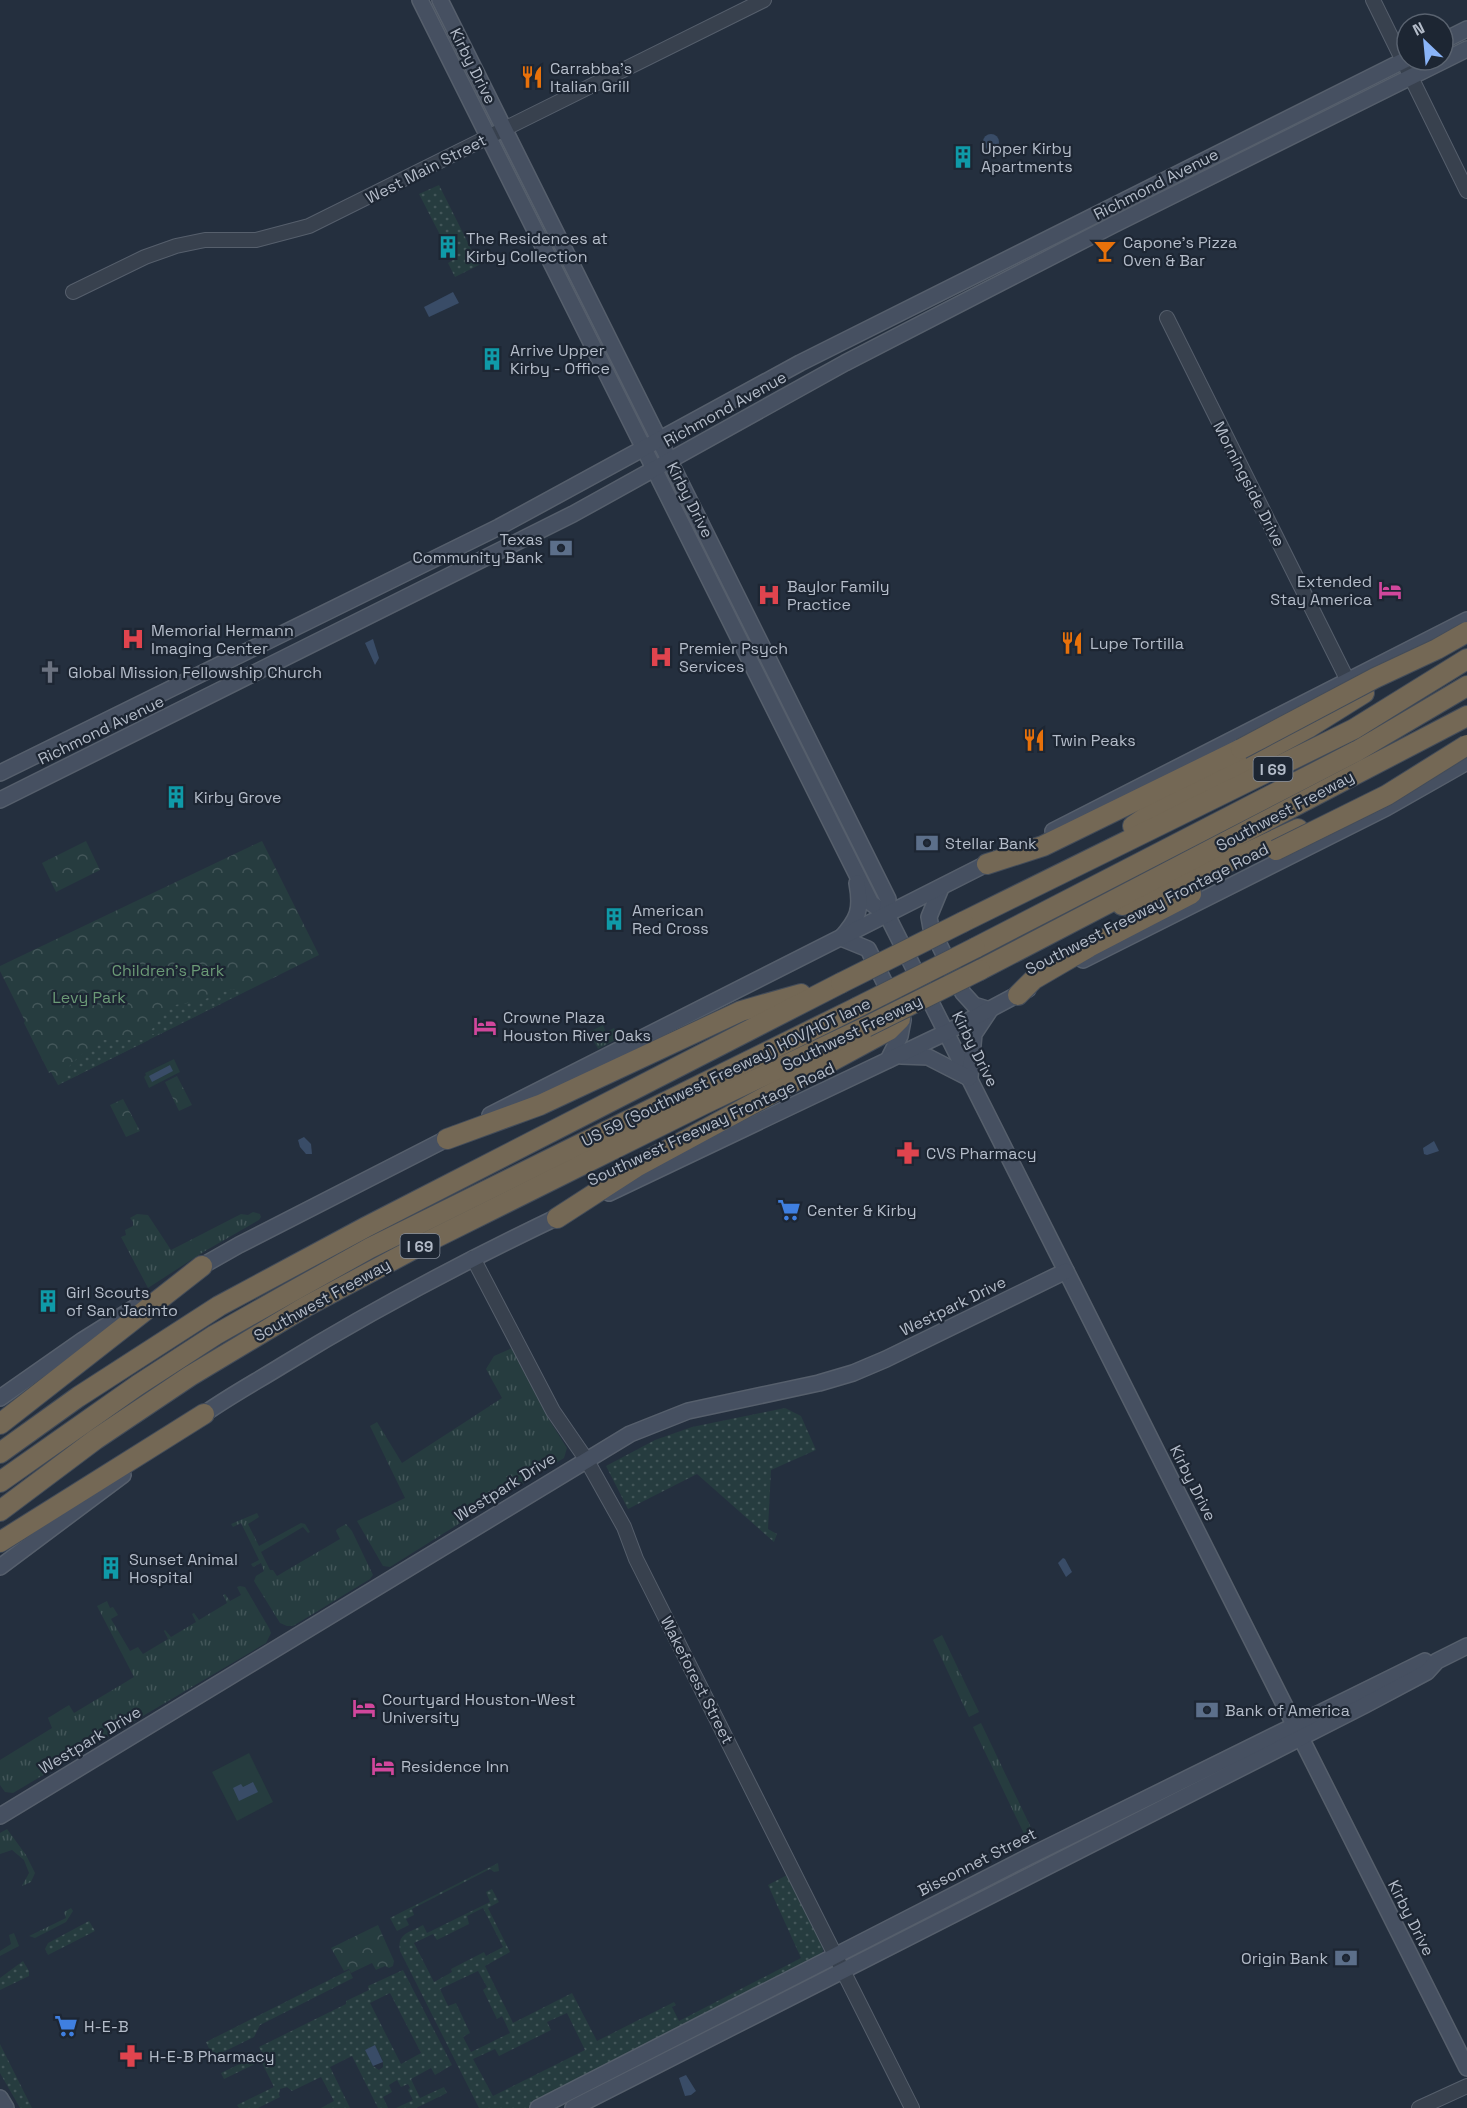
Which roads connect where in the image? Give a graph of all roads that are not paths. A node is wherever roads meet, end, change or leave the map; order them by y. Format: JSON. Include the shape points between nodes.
{"nodes":[{"id":1,"x":420,"y":0,"type":"edge"},
{"id":2,"x":440,"y":0,"type":"edge"},
{"id":3,"x":764,"y":0,"type":"edge"},
{"id":4,"x":1373,"y":0,"type":"edge"},
{"id":5,"x":1395,"y":41,"type":"edge"},
{"id":6,"x":1467,"y":49,"type":"edge"},
{"id":7,"x":1395,"y":65,"type":"edge"},
{"id":8,"x":1409,"y":72,"type":"edge"},
{"id":9,"x":1410,"y":77,"type":"junction"},
{"id":10,"x":505,"y":129,"type":"junction"},
{"id":11,"x":489,"y":137,"type":"junction"},
{"id":12,"x":1244,"y":140,"type":"junction"},
{"id":13,"x":1251,"y":156,"type":"junction"},
{"id":14,"x":1467,"y":191,"type":"edge"},
{"id":15,"x":1106,"y":209,"type":"junction"},
{"id":16,"x":1113,"y":225,"type":"junction"},
{"id":17,"x":73,"y":292,"type":"dead end"},
{"id":18,"x":1167,"y":318,"type":"dead end"},
{"id":19,"x":659,"y":438,"type":"junction"},
{"id":20,"x":644,"y":447,"type":"junction"},
{"id":21,"x":670,"y":460,"type":"junction"},
{"id":22,"x":654,"y":469,"type":"junction"},
{"id":23,"x":346,"y":601,"type":"junction"},
{"id":24,"x":1467,"y":620,"type":"edge"},
{"id":25,"x":356,"y":622,"type":"junction"},
{"id":26,"x":1467,"y":626,"type":"edge"},
{"id":27,"x":1467,"y":632,"type":"edge"},
{"id":28,"x":1467,"y":659,"type":"edge"},
{"id":29,"x":1348,"y":681,"type":"junction"},
{"id":30,"x":1467,"y":686,"type":"edge"},
{"id":31,"x":1467,"y":716,"type":"edge"},
{"id":32,"x":1467,"y":746,"type":"edge"},
{"id":33,"x":49,"y":748,"type":"junction"},
{"id":34,"x":1467,"y":762,"type":"edge"},
{"id":35,"x":60,"y":770,"type":"junction"},
{"id":36,"x":0,"y":773,"type":"edge"},
{"id":37,"x":0,"y":801,"type":"edge"},
{"id":38,"x":987,"y":864,"type":"junction"},
{"id":39,"x":1072,"y":867,"type":"junction"},
{"id":40,"x":855,"y":869,"type":"junction"},
{"id":41,"x":941,"y":888,"type":"junction"},
{"id":42,"x":1093,"y":911,"type":"junction"},
{"id":43,"x":887,"y":915,"type":"junction"},
{"id":44,"x":841,"y":938,"type":"junction"},
{"id":45,"x":841,"y":983,"type":"junction"},
{"id":46,"x":1018,"y":995,"type":"junction"},
{"id":47,"x":990,"y":1010,"type":"junction"},
{"id":48,"x":947,"y":1032,"type":"junction"},
{"id":49,"x":869,"y":1033,"type":"junction"},
{"id":50,"x":893,"y":1058,"type":"junction"},
{"id":51,"x":969,"y":1078,"type":"junction"},
{"id":52,"x":447,"y":1139,"type":"junction"},
{"id":53,"x":557,"y":1218,"type":"junction"},
{"id":54,"x":473,"y":1258,"type":"junction"},
{"id":55,"x":202,"y":1266,"type":"junction"},
{"id":56,"x":1066,"y":1271,"type":"junction"},
{"id":57,"x":0,"y":1398,"type":"edge"},
{"id":58,"x":204,"y":1414,"type":"junction"},
{"id":59,"x":0,"y":1424,"type":"edge"},
{"id":60,"x":0,"y":1453,"type":"edge"},
{"id":61,"x":586,"y":1459,"type":"junction"},
{"id":62,"x":0,"y":1482,"type":"edge"},
{"id":63,"x":0,"y":1511,"type":"edge"},
{"id":64,"x":0,"y":1542,"type":"edge"},
{"id":65,"x":0,"y":1567,"type":"edge"},
{"id":66,"x":1467,"y":1646,"type":"edge"},
{"id":67,"x":1298,"y":1731,"type":"junction"},
{"id":68,"x":1149,"y":1796,"type":"junction"},
{"id":69,"x":1156,"y":1811,"type":"junction"},
{"id":70,"x":0,"y":1816,"type":"edge"},
{"id":71,"x":834,"y":1954,"type":"junction"},
{"id":72,"x":843,"y":1971,"type":"junction"},
{"id":73,"x":1467,"y":2068,"type":"edge"},
{"id":74,"x":1467,"y":2086,"type":"edge"},
{"id":75,"x":0,"y":2098,"type":"edge"},
{"id":76,"x":6,"y":2108,"type":"edge"},
{"id":77,"x":538,"y":2108,"type":"edge"},
{"id":78,"x":573,"y":2108,"type":"edge"},
{"id":79,"x":912,"y":2108,"type":"edge"},
{"id":80,"x":1419,"y":2108,"type":"edge"}],
"edges":[{"from":1,"to":11,"type":"main road","name":"Kirby Drive"},
{"from":2,"to":10,"type":"main road","name":"Kirby Drive"},
{"from":3,"to":10,"type":"street","name":"West Main Street"},
{"from":4,"to":5,"type":"street"},
{"from":6,"to":9,"type":"main road","name":"Richmond Avenue"},
{"from":7,"to":12,"type":"main road","name":"Richmond Avenue"},
{"from":8,"to":9,"type":"street"},
{"from":9,"to":13,"type":"main road","name":"Richmond Avenue"},
{"from":9,"to":14,"type":"street"},
{"from":10,"to":11,"type":"street","name":"West Main Street"},
{"from":10,"to":19,"type":"main road","name":"Kirby Drive"},
{"from":11,"to":17,"type":"street","name":"West Main Street","via":[[309,226],[256,240],[205,240],[176,246]]},
{"from":11,"to":20,"type":"main road","name":"Kirby Drive"},
{"from":12,"to":13,"type":"main road"},
{"from":12,"to":15,"type":"main road","name":"Richmond Avenue"},
{"from":13,"to":16,"type":"main road","name":"Richmond Avenue"},
{"from":15,"to":16,"type":"main road"},
{"from":15,"to":19,"type":"main road","name":"Richmond Avenue"},
{"from":16,"to":21,"type":"main road","name":"Richmond Avenue","via":[[827,372]]},
{"from":18,"to":29,"type":"street","name":"Morningside Drive"},
{"from":19,"to":20,"type":"main road","name":"Richmond Avenue"},
{"from":19,"to":21,"type":"main road","name":"Kirby Drive"},
{"from":20,"to":22,"type":"main road","name":"Kirby Drive"},
{"from":20,"to":23,"type":"main road","name":"Richmond Avenue","via":[[499,527]]},
{"from":21,"to":22,"type":"main road","name":"Richmond Avenue"},
{"from":21,"to":43,"type":"main road","name":"Kirby Drive","via":[[888,898]]},
{"from":22,"to":25,"type":"main road","name":"Richmond Avenue","via":[[564,519]]},
{"from":22,"to":40,"type":"main road","name":"Kirby Drive"},
{"from":23,"to":25,"type":"main road"},
{"from":23,"to":33,"type":"main road","name":"Richmond Avenue"},
{"from":24,"to":29,"type":"main road"},
{"from":25,"to":35,"type":"main road","name":"Richmond Avenue"},
{"from":26,"to":39,"type":"highway","via":[[1308,728],[1162,806]]},
{"from":27,"to":38,"type":"highway","bridge":true,"via":[[1043,846]]},
{"from":28,"to":39,"type":"highway","number":"I 69","via":[[1354,729]]},
{"from":29,"to":38,"type":"main road"},
{"from":30,"to":62,"type":"highway","name":"US 59 (Southwest Freeway) HOV/HOT lane","bridge":true,"via":[[1357,751],[975,948],[370,1248],[215,1335],[138,1384]]},
{"from":31,"to":42,"type":"highway","name":"Southwest Freeway","number":"I 69"},
{"from":32,"to":42,"type":"highway","via":[[1153,897]]},
{"from":32,"to":46,"type":"highway","bridge":true,"via":[[1387,795],[1089,947],[1034,979]]},
{"from":33,"to":35,"type":"main road"},
{"from":33,"to":36,"type":"main road","name":"Richmond Avenue"},
{"from":34,"to":46,"type":"main road","name":"Southwest Freeway Frontage Road","via":[[1386,808]]},
{"from":35,"to":37,"type":"main road","name":"Richmond Avenue"},
{"from":38,"to":41,"type":"main road"},
{"from":39,"to":45,"type":"highway","number":"I 69","bridge":true},
{"from":40,"to":43,"type":"main road","name":"Kirby Drive","via":[[871,903]]},
{"from":40,"to":44,"type":"main road","via":[[859,910],[856,921]]},
{"from":41,"to":43,"type":"main road"},
{"from":41,"to":47,"type":"main road","via":[[929,917],[931,928],[963,993],[974,1005]]},
{"from":42,"to":49,"type":"highway","name":"Southwest Freeway","number":"I 69","bridge":true,"via":[[915,1002]]},
{"from":43,"to":44,"type":"main road"},
{"from":43,"to":48,"type":"main road","name":"Kirby Drive"},
{"from":44,"to":50,"type":"main road","via":[[868,949],[903,1020]]},
{"from":44,"to":52,"type":"main road"},
{"from":45,"to":52,"type":"highway","via":[[741,1011],[540,1105]]},
{"from":45,"to":60,"type":"highway","number":"I 69","via":[[219,1306],[78,1397]]},
{"from":46,"to":47,"type":"main road","name":"Southwest Freeway Frontage Road"},
{"from":47,"to":48,"type":"main road","name":"Southwest Freeway Frontage Road"},
{"from":47,"to":51,"type":"main road","via":[[974,1034]]},
{"from":48,"to":50,"type":"main road","name":"Southwest Freeway Frontage Road"},
{"from":48,"to":51,"type":"main road","name":"Kirby Drive"},
{"from":49,"to":53,"type":"highway","via":[[636,1167]]},
{"from":49,"to":63,"type":"highway","name":"Southwest Freeway","number":"I 69","via":[[683,1114],[305,1307],[96,1439]]},
{"from":50,"to":51,"type":"main road","via":[[928,1057]]},
{"from":50,"to":53,"type":"main road","name":"Southwest Freeway Frontage Road"},
{"from":51,"to":56,"type":"main road","name":"Kirby Drive"},
{"from":52,"to":55,"type":"main road"},
{"from":53,"to":54,"type":"main road","name":"Southwest Freeway Frontage Road"},
{"from":54,"to":58,"type":"main road","name":"Southwest Freeway Frontage Road","via":[[341,1331]]},
{"from":54,"to":61,"type":"street","name":"Wakeforest Street","via":[[553,1411]]},
{"from":55,"to":57,"type":"main road","via":[[82,1340]]},
{"from":55,"to":59,"type":"highway"},
{"from":56,"to":61,"type":"main road","name":"Westpark Drive","via":[[866,1368],[819,1383],[671,1416]]},
{"from":56,"to":67,"type":"main road","name":"Kirby Drive"},
{"from":58,"to":64,"type":"highway"},
{"from":58,"to":65,"type":"main road","name":"Southwest Freeway Frontage Road"},
{"from":61,"to":70,"type":"main road","name":"Westpark Drive"},
{"from":61,"to":71,"type":"street","name":"Wakeforest Street","via":[[624,1527],[641,1569]]},
{"from":66,"to":67,"type":"main road","name":"Bissonnet Street","via":[[1437,1661],[1427,1672]]},
{"from":67,"to":68,"type":"main road","name":"Bissonnet Street"},
{"from":67,"to":69,"type":"main road","name":"Bissonnet Street"},
{"from":67,"to":73,"type":"main road","name":"Kirby Drive"},
{"from":68,"to":69,"type":"main road"},
{"from":68,"to":71,"type":"main road","name":"Bissonnet Street"},
{"from":69,"to":72,"type":"main road","name":"Bissonnet Street"},
{"from":71,"to":72,"type":"street","name":"Wakeforest Street"},
{"from":71,"to":77,"type":"main road","name":"Bissonnet Street"},
{"from":72,"to":78,"type":"main road","name":"Bissonnet Street"},
{"from":72,"to":79,"type":"street","name":"Wakeforest Street"},
{"from":74,"to":80,"type":"street"},
{"from":75,"to":76,"type":"main road"}]}
